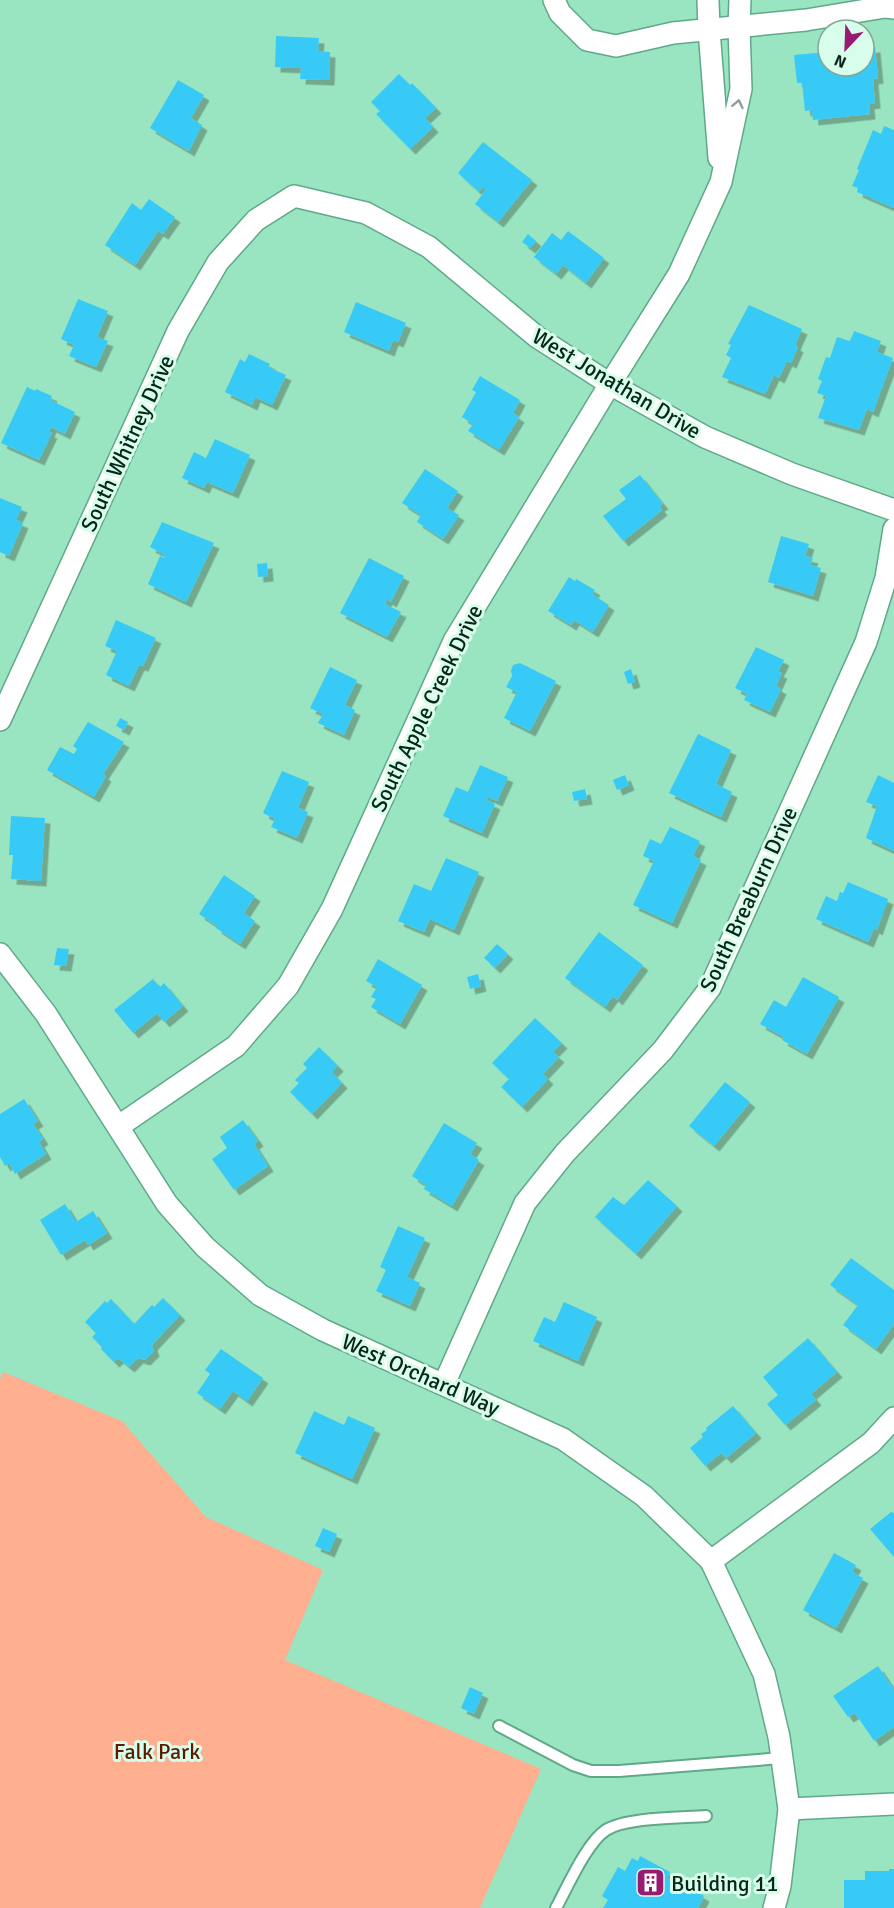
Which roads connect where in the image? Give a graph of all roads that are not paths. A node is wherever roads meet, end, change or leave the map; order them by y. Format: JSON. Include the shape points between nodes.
{"nodes":[{"id":1,"x":554,"y":0,"type":"edge"},
{"id":2,"x":708,"y":0,"type":"edge"},
{"id":3,"x":740,"y":0,"type":"edge"},
{"id":4,"x":894,"y":8,"type":"edge"},
{"id":5,"x":739,"y":27,"type":"junction"},
{"id":6,"x":709,"y":30,"type":"junction"},
{"id":7,"x":720,"y":182,"type":"junction"},
{"id":8,"x":294,"y":196,"type":"joint"},
{"id":9,"x":610,"y":384,"type":"junction"},
{"id":10,"x":894,"y":510,"type":"edge"},
{"id":11,"x":894,"y":530,"type":"edge"},
{"id":12,"x":0,"y":720,"type":"edge"},
{"id":13,"x":0,"y":954,"type":"edge"},
{"id":14,"x":119,"y":1126,"type":"junction"},
{"id":15,"x":444,"y":1384,"type":"junction"},
{"id":16,"x":894,"y":1418,"type":"edge"},
{"id":17,"x":711,"y":1561,"type":"junction"},
{"id":18,"x":499,"y":1726,"type":"dead end"},
{"id":19,"x":782,"y":1758,"type":"junction"},
{"id":20,"x":894,"y":1804,"type":"edge"},
{"id":21,"x":789,"y":1809,"type":"junction"},
{"id":22,"x":706,"y":1816,"type":"dead end"},
{"id":23,"x":556,"y":1908,"type":"edge"},
{"id":24,"x":774,"y":1908,"type":"edge"}],
"edges":[{"from":1,"to":6,"type":"street","via":[[560,13],[587,40],[607,44]]},
{"from":2,"to":6,"type":"street","name":"South Apple Creek Drive"},
{"from":3,"to":5,"type":"street","name":"South Apple Creek Drive"},
{"from":4,"to":5,"type":"street"},
{"from":5,"to":6,"type":"street"},
{"from":7,"to":5,"type":"street","name":"South Apple Creek Drive","one_way":true,"via":[[741,89]]},
{"from":6,"to":7,"type":"street","name":"South Apple Creek Drive"},
{"from":7,"to":9,"type":"street","name":"South Apple Creek Drive","via":[[679,274]]},
{"from":8,"to":9,"type":"street","name":"West Jonathan Drive","via":[[366,213],[429,247],[537,337]]},
{"from":8,"to":12,"type":"street","name":"South Whitney Drive","via":[[256,220],[218,262],[178,331]]},
{"from":9,"to":10,"type":"street","name":"West Jonathan Drive","via":[[705,438]]},
{"from":9,"to":14,"type":"street","name":"South Apple Creek Drive","via":[[454,641],[332,909],[288,986],[236,1046]]},
{"from":11,"to":15,"type":"street","name":"South Breaburn Drive","via":[[866,642],[710,988],[663,1050],[565,1153],[525,1203]]},
{"from":13,"to":14,"type":"street","name":"West Orchard Way","via":[[46,1014]]},
{"from":14,"to":15,"type":"street","name":"West Orchard Way","via":[[167,1204],[205,1247],[260,1295],[323,1330]]},
{"from":15,"to":17,"type":"street","name":"West Orchard Way","via":[[563,1439],[644,1496]]},
{"from":16,"to":17,"type":"street","via":[[871,1443]]},
{"from":17,"to":19,"type":"street","name":"West Orchard Way","via":[[764,1674]]},
{"from":18,"to":19,"type":"lane","via":[[591,1771]]},
{"from":19,"to":21,"type":"street","name":"West Orchard Way"},
{"from":20,"to":21,"type":"street"},
{"from":21,"to":24,"type":"street","name":"West Orchard Way"},
{"from":22,"to":23,"type":"lane","via":[[630,1822],[606,1830],[591,1845]]}]}
